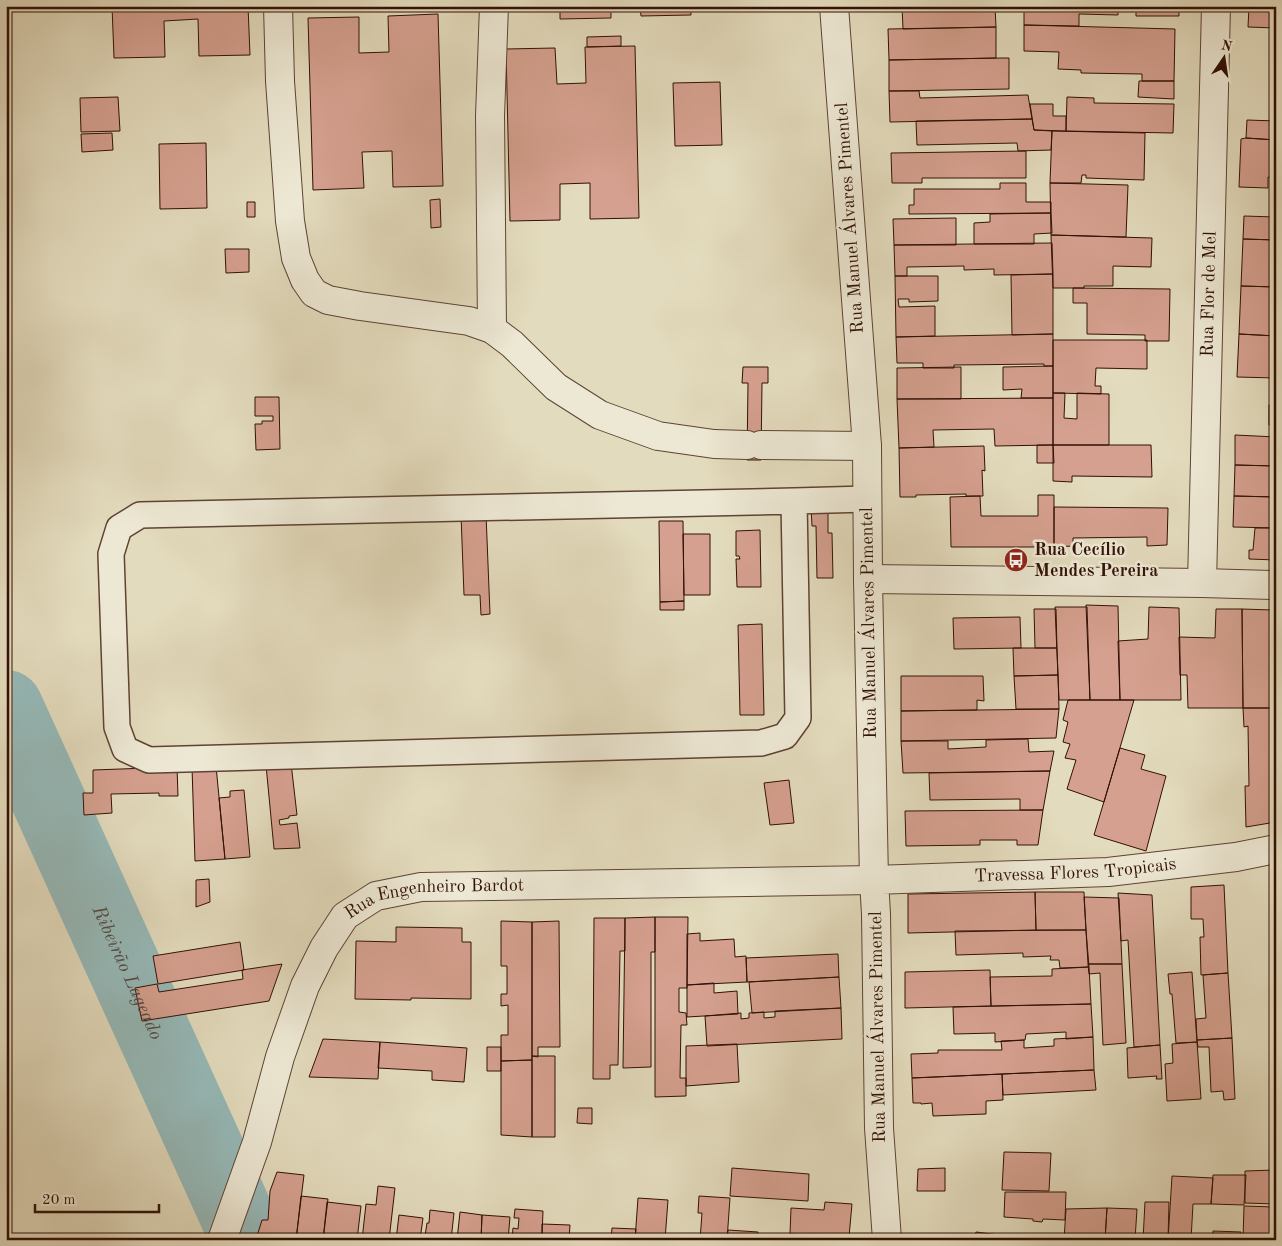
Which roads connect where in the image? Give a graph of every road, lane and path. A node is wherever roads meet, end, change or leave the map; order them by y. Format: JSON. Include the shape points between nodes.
{"nodes":[{"id":1,"x":278,"y":6,"type":"edge"},
{"id":2,"x":494,"y":6,"type":"edge"},
{"id":3,"x":834,"y":6,"type":"edge"},
{"id":4,"x":1216,"y":6,"type":"edge"},
{"id":5,"x":492,"y":329,"type":"junction"},
{"id":6,"x":867,"y":446,"type":"junction"},
{"id":7,"x":867,"y":499,"type":"junction"},
{"id":8,"x":794,"y":501,"type":"junction"},
{"id":9,"x":868,"y":579,"type":"junction"},
{"id":10,"x":1202,"y":583,"type":"junction"},
{"id":11,"x":1276,"y":585,"type":"edge"},
{"id":12,"x":1276,"y":850,"type":"edge"},
{"id":13,"x":874,"y":880,"type":"junction"},
{"id":14,"x":222,"y":1240,"type":"edge"},
{"id":15,"x":887,"y":1240,"type":"edge"}],
"edges":[{"from":1,"to":5,"type":"street","via":[[290,221],[296,258],[305,280],[314,293],[328,300],[469,321]]},
{"from":2,"to":5,"type":"street","via":[[490,116]]},
{"from":3,"to":6,"type":"street","name":"Rua Manuel Álvares Pimentel"},
{"from":4,"to":10,"type":"street","name":"Rua Flor de Mel"},
{"from":5,"to":6,"type":"street","via":[[512,344],[556,388],[600,415],[658,436],[714,444]]},
{"from":6,"to":7,"type":"street","name":"Rua Manuel Álvares Pimentel"},
{"from":7,"to":8,"type":"lane"},
{"from":7,"to":9,"type":"street","name":"Rua Manuel Álvares Pimentel"},
{"from":8,"to":8,"type":"lane","via":[[140,515],[119,528],[111,554],[117,727],[125,749],[149,760],[761,743],[785,736],[798,718]]},
{"from":9,"to":10,"type":"street"},
{"from":9,"to":13,"type":"street","name":"Rua Manuel Álvares Pimentel"},
{"from":10,"to":11,"type":"street"},
{"from":12,"to":13,"type":"street","name":"Travessa Flores Tropicais","via":[[1108,872]]},
{"from":13,"to":14,"type":"street","name":"Rua Engenheiro Bardot","via":[[421,887],[376,896],[345,916],[304,986],[280,1057],[258,1142]]},
{"from":13,"to":15,"type":"street","name":"Rua Manuel Álvares Pimentel","via":[[879,1128]]}]}
